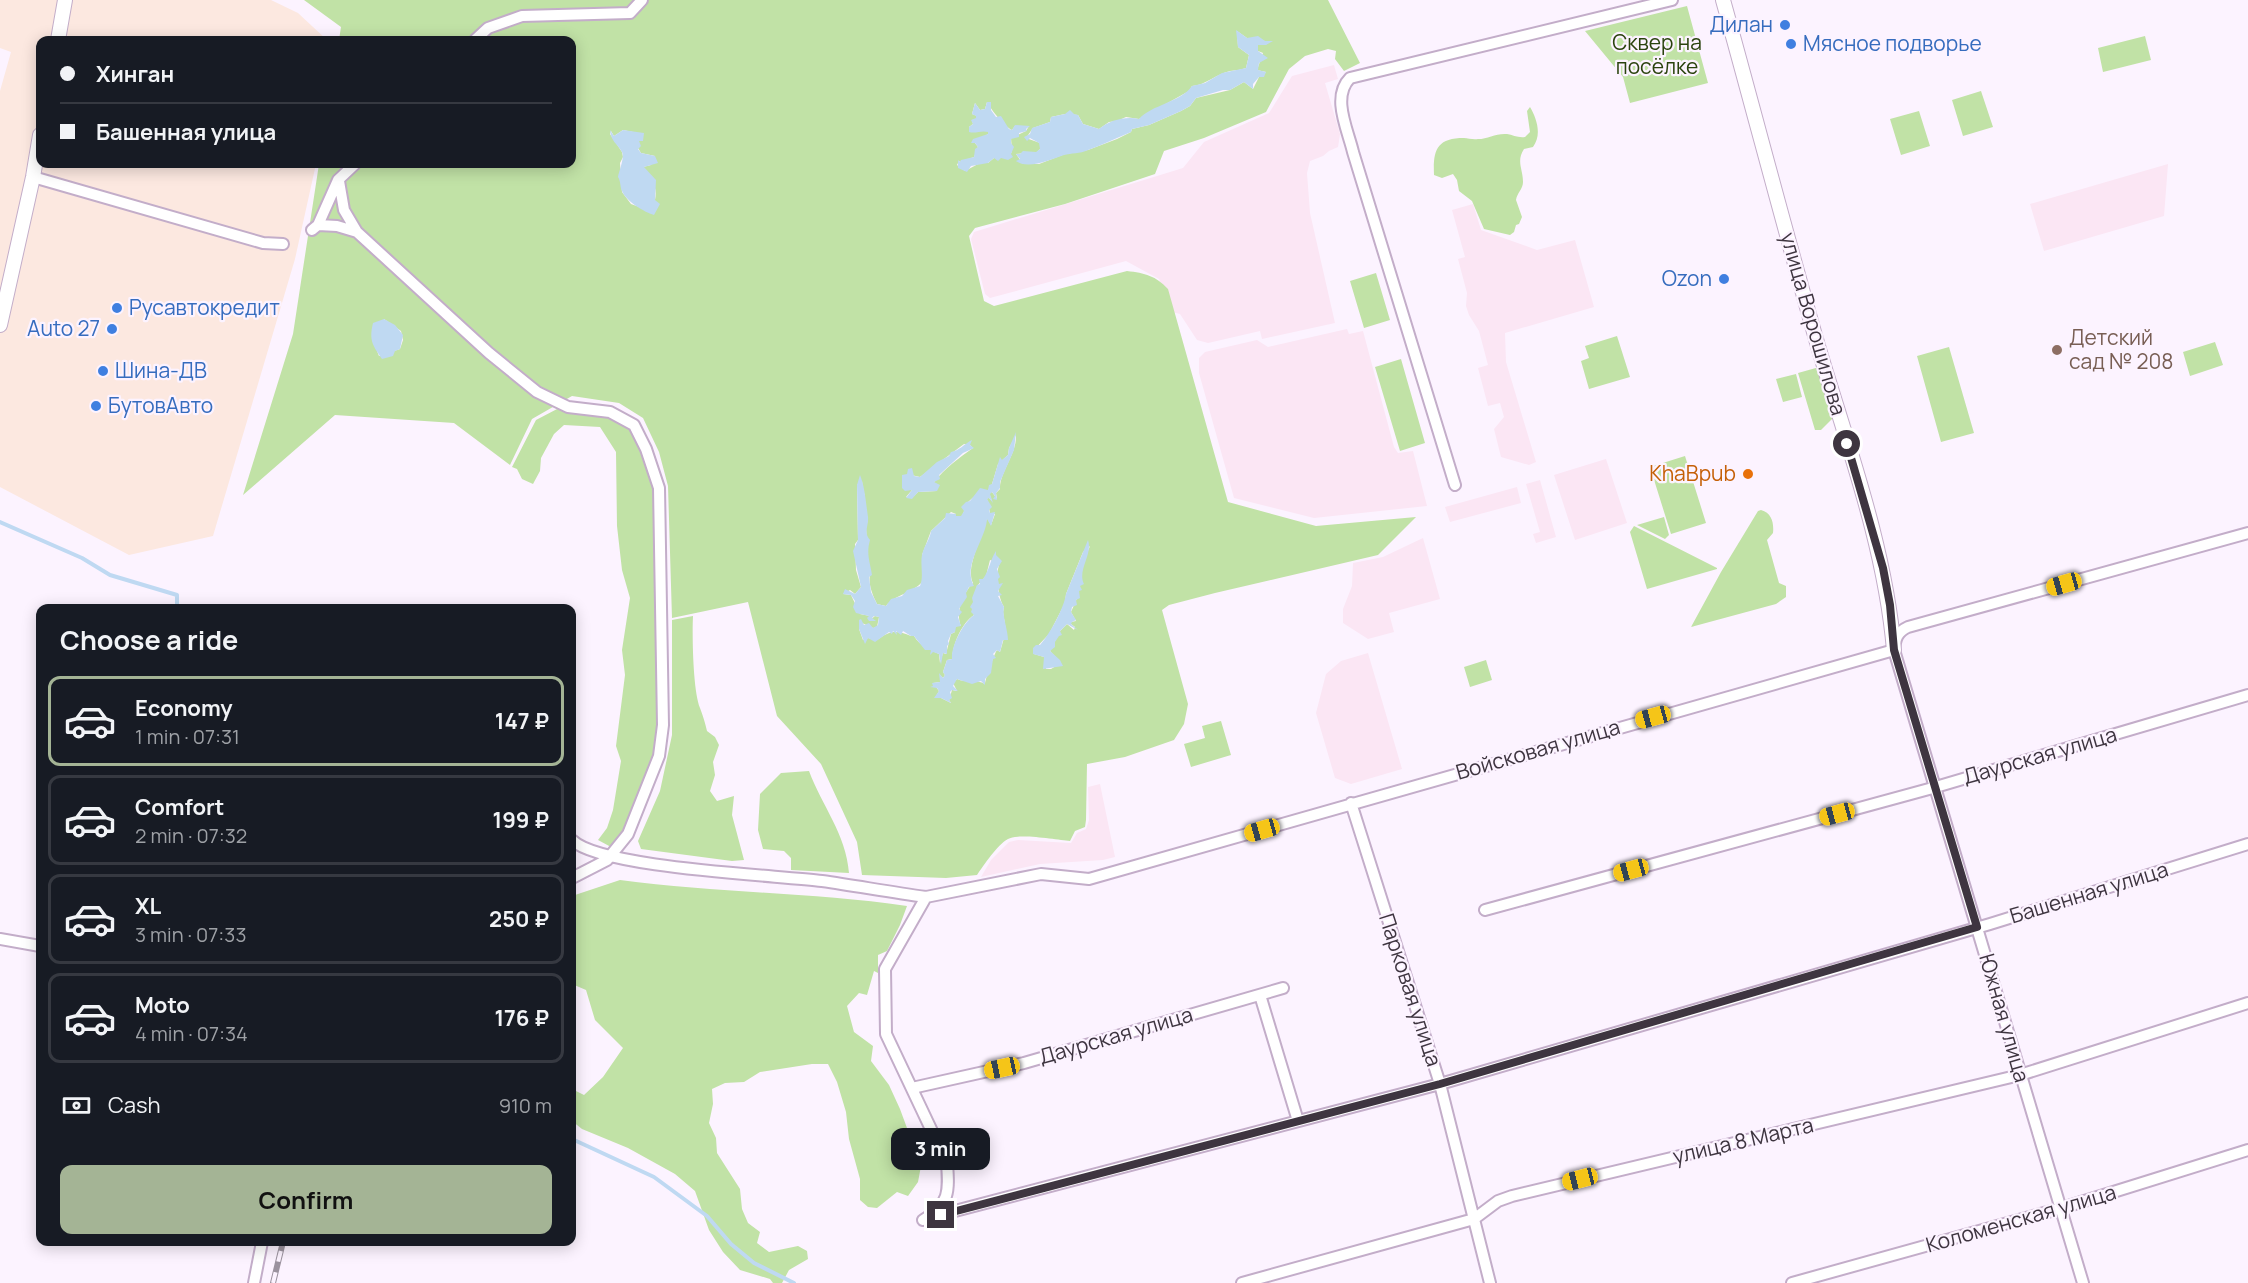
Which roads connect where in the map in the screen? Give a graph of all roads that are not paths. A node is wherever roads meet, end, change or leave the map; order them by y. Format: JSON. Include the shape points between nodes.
{"nodes":[{"id":1,"x":65,"y":0,"type":"edge"},
{"id":2,"x":642,"y":0,"type":"edge"},
{"id":3,"x":1672,"y":0,"type":"edge"},
{"id":4,"x":1723,"y":0,"type":"edge"},
{"id":5,"x":59,"y":36,"type":"edge"},
{"id":6,"x":480,"y":36,"type":"edge"},
{"id":7,"x":36,"y":159,"type":"edge"},
{"id":8,"x":351,"y":168,"type":"edge"},
{"id":9,"x":33,"y":177,"type":"junction"},
{"id":10,"x":339,"y":180,"type":"junction"},
{"id":11,"x":357,"y":232,"type":"junction"},
{"id":12,"x":283,"y":244,"type":"dead end"},
{"id":13,"x":0,"y":325,"type":"edge"},
{"id":14,"x":1455,"y":485,"type":"dead end"},
{"id":15,"x":2248,"y":533,"type":"edge"},
{"id":16,"x":1894,"y":650,"type":"junction"},
{"id":17,"x":2248,"y":695,"type":"edge"},
{"id":18,"x":1935,"y":787,"type":"junction"},
{"id":19,"x":1351,"y":803,"type":"junction"},
{"id":20,"x":576,"y":844,"type":"edge"},
{"id":21,"x":2248,"y":844,"type":"edge"},
{"id":22,"x":610,"y":856,"type":"junction"},
{"id":23,"x":576,"y":876,"type":"edge"},
{"id":24,"x":926,"y":897,"type":"junction"},
{"id":25,"x":1485,"y":910,"type":"dead end"},
{"id":26,"x":1977,"y":927,"type":"junction"},
{"id":27,"x":0,"y":939,"type":"edge"},
{"id":28,"x":36,"y":945,"type":"edge"},
{"id":29,"x":1283,"y":988,"type":"dead end"},
{"id":30,"x":1260,"y":994,"type":"junction"},
{"id":31,"x":2248,"y":1003,"type":"edge"},
{"id":32,"x":2020,"y":1075,"type":"junction"},
{"id":33,"x":1440,"y":1084,"type":"junction"},
{"id":34,"x":912,"y":1088,"type":"junction"},
{"id":35,"x":1298,"y":1121,"type":"junction"},
{"id":36,"x":2248,"y":1150,"type":"edge"},
{"id":37,"x":2062,"y":1209,"type":"junction"},
{"id":38,"x":1474,"y":1219,"type":"junction"},
{"id":39,"x":261,"y":1246,"type":"edge"},
{"id":40,"x":254,"y":1283,"type":"edge"},
{"id":41,"x":1242,"y":1283,"type":"edge"},
{"id":42,"x":1490,"y":1283,"type":"edge"},
{"id":43,"x":1792,"y":1283,"type":"edge"},
{"id":44,"x":2083,"y":1283,"type":"edge"}],
"edges":[{"from":1,"to":5,"type":"main road"},
{"from":2,"to":6,"type":"street","via":[[630,13],[522,16],[488,28]]},
{"from":3,"to":14,"type":"street","via":[[1350,78],[1341,91],[1353,152]]},
{"from":4,"to":16,"type":"main road","name":"улица Ворошилова","via":[[1796,272],[1875,537],[1890,605]]},
{"from":7,"to":9,"type":"main road"},
{"from":8,"to":10,"type":"street"},
{"from":9,"to":12,"type":"street","via":[[263,243]]},
{"from":9,"to":13,"type":"main road"},
{"from":10,"to":11,"type":"street","via":[[344,210]]},
{"from":10,"to":11,"type":"street","via":[[315,228],[337,226]]},
{"from":11,"to":22,"type":"street","via":[[537,392],[568,407],[610,412],[634,425],[646,449],[659,488],[663,725],[659,756],[628,834]]},
{"from":15,"to":16,"type":"street","via":[[1908,627],[1895,637]]},
{"from":16,"to":18,"type":"street","name":"Южная улица"},
{"from":16,"to":19,"type":"street","name":"Войсковая улица"},
{"from":17,"to":18,"type":"street","name":"Даурская улица"},
{"from":18,"to":25,"type":"street","name":"Даурская улица"},
{"from":18,"to":26,"type":"street","name":"Южная улица"},
{"from":19,"to":24,"type":"street","name":"Войсковая улица","via":[[1089,879],[1041,874]]},
{"from":19,"to":33,"type":"street","name":"Парковая улица"},
{"from":20,"to":22,"type":"street","name":"Войсковая улица"},
{"from":21,"to":26,"type":"street","name":"Башенная улица"},
{"from":22,"to":23,"type":"street"},
{"from":22,"to":24,"type":"street","name":"Войсковая улица"},
{"from":24,"to":34,"type":"street","via":[[885,969],[886,1034]]},
{"from":26,"to":32,"type":"street","name":"Южная улица"},
{"from":26,"to":33,"type":"street","name":"Башенная улица"},
{"from":27,"to":28,"type":"street"},
{"from":29,"to":30,"type":"street","name":"Даурская улица"},
{"from":30,"to":34,"type":"street","name":"Даурская улица","via":[[1024,1063]]},
{"from":30,"to":35,"type":"street"},
{"from":31,"to":32,"type":"street","name":"улица 8 Марта"},
{"from":32,"to":37,"type":"street","name":"Южная улица"},
{"from":32,"to":38,"type":"street","name":"улица 8 Марта","via":[[1512,1196]]},
{"from":33,"to":35,"type":"street","name":"Башенная улица"},
{"from":33,"to":38,"type":"street","name":"Парковая улица"},
{"from":34,"to":35,"type":"street","name":"Башенная улица","via":[[947,1163],[944,1204],[923,1220]]},
{"from":36,"to":37,"type":"street","name":"Коломенская улица"},
{"from":37,"to":43,"type":"street","name":"Коломенская улица"},
{"from":37,"to":44,"type":"street","name":"Южная улица"},
{"from":38,"to":41,"type":"street","name":"улица 8 Марта"},
{"from":38,"to":42,"type":"street","name":"Парковая улица"},
{"from":39,"to":40,"type":"street"}]}
